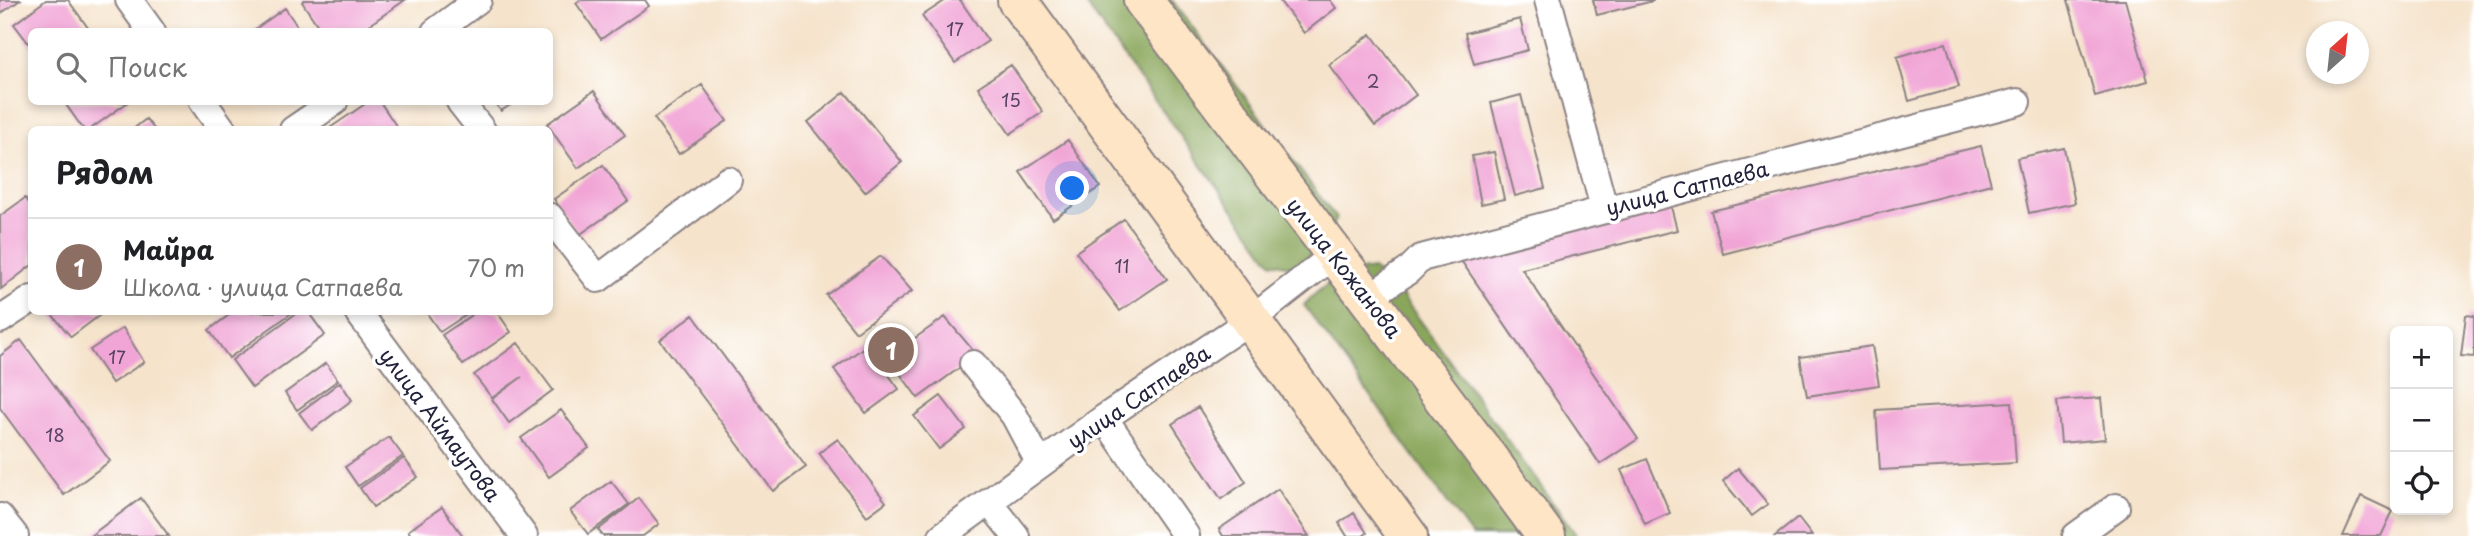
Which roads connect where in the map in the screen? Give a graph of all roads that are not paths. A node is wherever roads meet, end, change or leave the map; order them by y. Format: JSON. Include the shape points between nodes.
{"nodes":[{"id":1,"x":129,"y":0,"type":"edge"},
{"id":2,"x":478,"y":0,"type":"edge"},
{"id":3,"x":1017,"y":0,"type":"edge"},
{"id":4,"x":1143,"y":0,"type":"edge"},
{"id":5,"x":1548,"y":0,"type":"edge"},
{"id":6,"x":149,"y":28,"type":"edge"},
{"id":7,"x":440,"y":28,"type":"edge"},
{"id":8,"x":2017,"y":102,"type":"dead end"},
{"id":9,"x":205,"y":105,"type":"edge"},
{"id":10,"x":330,"y":105,"type":"edge"},
{"id":11,"x":462,"y":105,"type":"edge"},
{"id":12,"x":220,"y":126,"type":"edge"},
{"id":13,"x":299,"y":126,"type":"edge"},
{"id":14,"x":479,"y":126,"type":"edge"},
{"id":15,"x":728,"y":180,"type":"dead end"},
{"id":16,"x":1604,"y":208,"type":"junction"},
{"id":17,"x":553,"y":221,"type":"edge"},
{"id":18,"x":1334,"y":255,"type":"junction"},
{"id":19,"x":1369,"y":297,"type":"junction"},
{"id":20,"x":28,"y":301,"type":"edge"},
{"id":21,"x":2,"y":314,"type":"edge"},
{"id":22,"x":360,"y":315,"type":"edge"},
{"id":23,"x":1252,"y":319,"type":"junction"},
{"id":24,"x":973,"y":365,"type":"dead end"},
{"id":25,"x":1104,"y":418,"type":"junction"},
{"id":26,"x":1040,"y":464,"type":"junction"},
{"id":27,"x":989,"y":502,"type":"junction"},
{"id":28,"x":2116,"y":507,"type":"dead end"},
{"id":29,"x":0,"y":517,"type":"edge"},
{"id":30,"x":15,"y":536,"type":"edge"},
{"id":31,"x":524,"y":536,"type":"edge"},
{"id":32,"x":942,"y":536,"type":"edge"},
{"id":33,"x":1016,"y":536,"type":"edge"},
{"id":34,"x":1186,"y":536,"type":"edge"},
{"id":35,"x":1408,"y":536,"type":"edge"},
{"id":36,"x":1546,"y":536,"type":"edge"},
{"id":37,"x":2076,"y":536,"type":"edge"}],
"edges":[{"from":1,"to":6,"type":"street"},
{"from":2,"to":7,"type":"street"},
{"from":3,"to":23,"type":"street"},
{"from":4,"to":18,"type":"street","name":"улица Кожанова"},
{"from":5,"to":16,"type":"street"},
{"from":8,"to":16,"type":"street","name":"улица Сатпаева"},
{"from":9,"to":12,"type":"street"},
{"from":10,"to":13,"type":"street"},
{"from":11,"to":14,"type":"street"},
{"from":15,"to":17,"type":"street","via":[[598,279]]},
{"from":16,"to":19,"type":"street","name":"улица Сатпаева","via":[[1421,258]]},
{"from":18,"to":19,"type":"street","name":"улица Кожанова"},
{"from":18,"to":23,"type":"street","name":"улица Сатпаева"},
{"from":19,"to":36,"type":"street","name":"улица Кожанова"},
{"from":20,"to":21,"type":"street"},
{"from":22,"to":31,"type":"street","name":"улица Аймаутова"},
{"from":23,"to":25,"type":"street","name":"улица Сатпаева"},
{"from":23,"to":35,"type":"street"},
{"from":24,"to":26,"type":"street","via":[[1014,415]]},
{"from":25,"to":26,"type":"street","name":"улица Сатпаева"},
{"from":25,"to":34,"type":"street"},
{"from":26,"to":27,"type":"street","name":"улица Сатпаева"},
{"from":27,"to":32,"type":"street","name":"улица Сатпаева"},
{"from":27,"to":33,"type":"street"},
{"from":28,"to":37,"type":"street"},
{"from":29,"to":30,"type":"street"}]}
